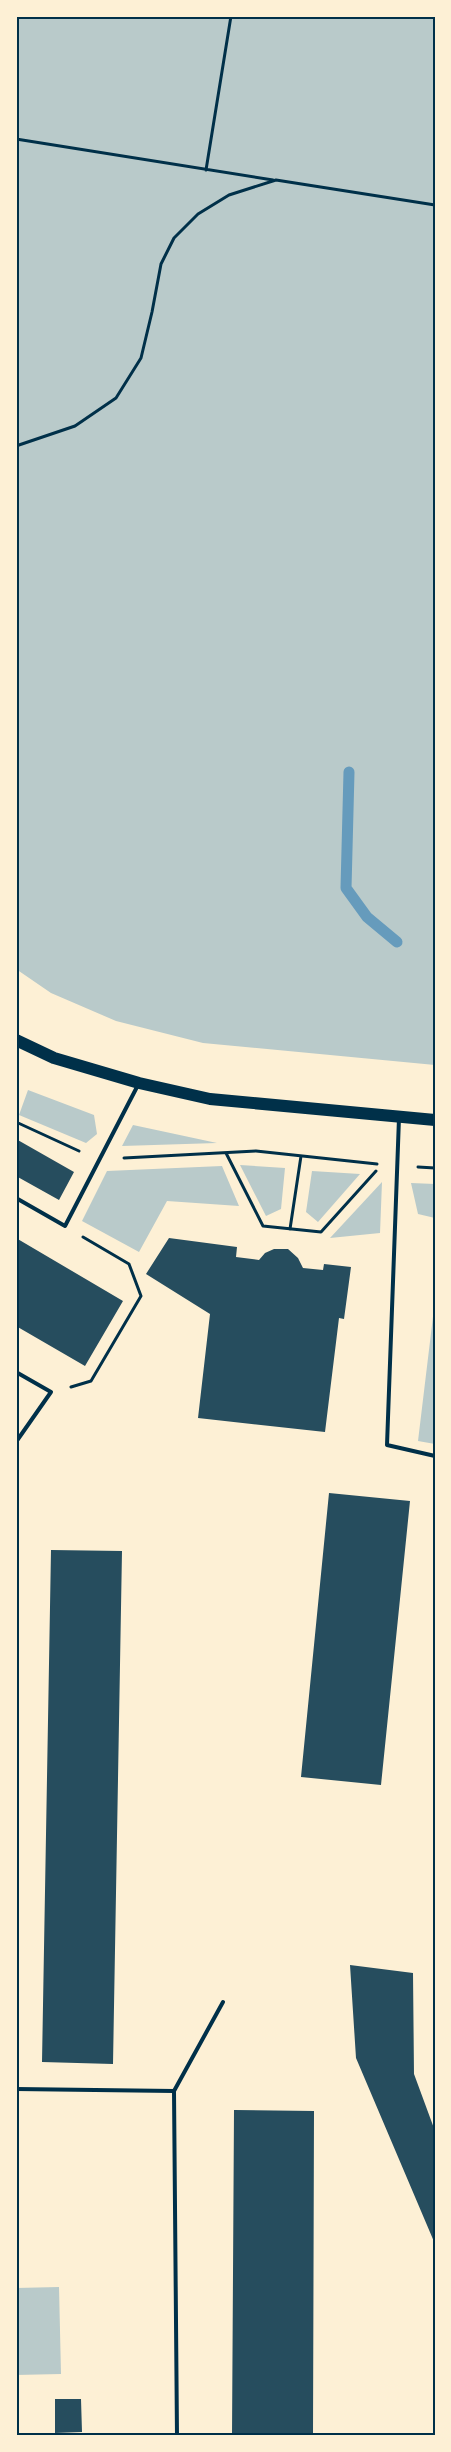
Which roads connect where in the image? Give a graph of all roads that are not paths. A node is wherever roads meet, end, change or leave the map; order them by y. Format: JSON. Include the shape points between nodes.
{"nodes":[{"id":1,"x":16,"y":1040,"type":"edge"},
{"id":2,"x":139,"y":1083,"type":"junction"},
{"id":3,"x":400,"y":1118,"type":"junction"},
{"id":4,"x":435,"y":1120,"type":"edge"},
{"id":5,"x":16,"y":1198,"type":"edge"},
{"id":6,"x":16,"y":1372,"type":"edge"},
{"id":7,"x":16,"y":1442,"type":"edge"},
{"id":8,"x":435,"y":1456,"type":"edge"},
{"id":9,"x":224,"y":2002,"type":"dead end"},
{"id":10,"x":16,"y":2089,"type":"edge"},
{"id":11,"x":174,"y":2091,"type":"junction"},
{"id":12,"x":177,"y":2436,"type":"edge"}],
"edges":[{"from":1,"to":2,"type":"main road","via":[[54,1058]]},
{"from":2,"to":3,"type":"main road","via":[[210,1099]]},
{"from":2,"to":5,"type":"lane","via":[[66,1226]]},
{"from":3,"to":4,"type":"main road"},
{"from":3,"to":8,"type":"lane","via":[[387,1445]]},
{"from":6,"to":7,"type":"lane","via":[[51,1392]]},
{"from":9,"to":11,"type":"lane"},
{"from":10,"to":11,"type":"lane"},
{"from":11,"to":12,"type":"lane"}]}
